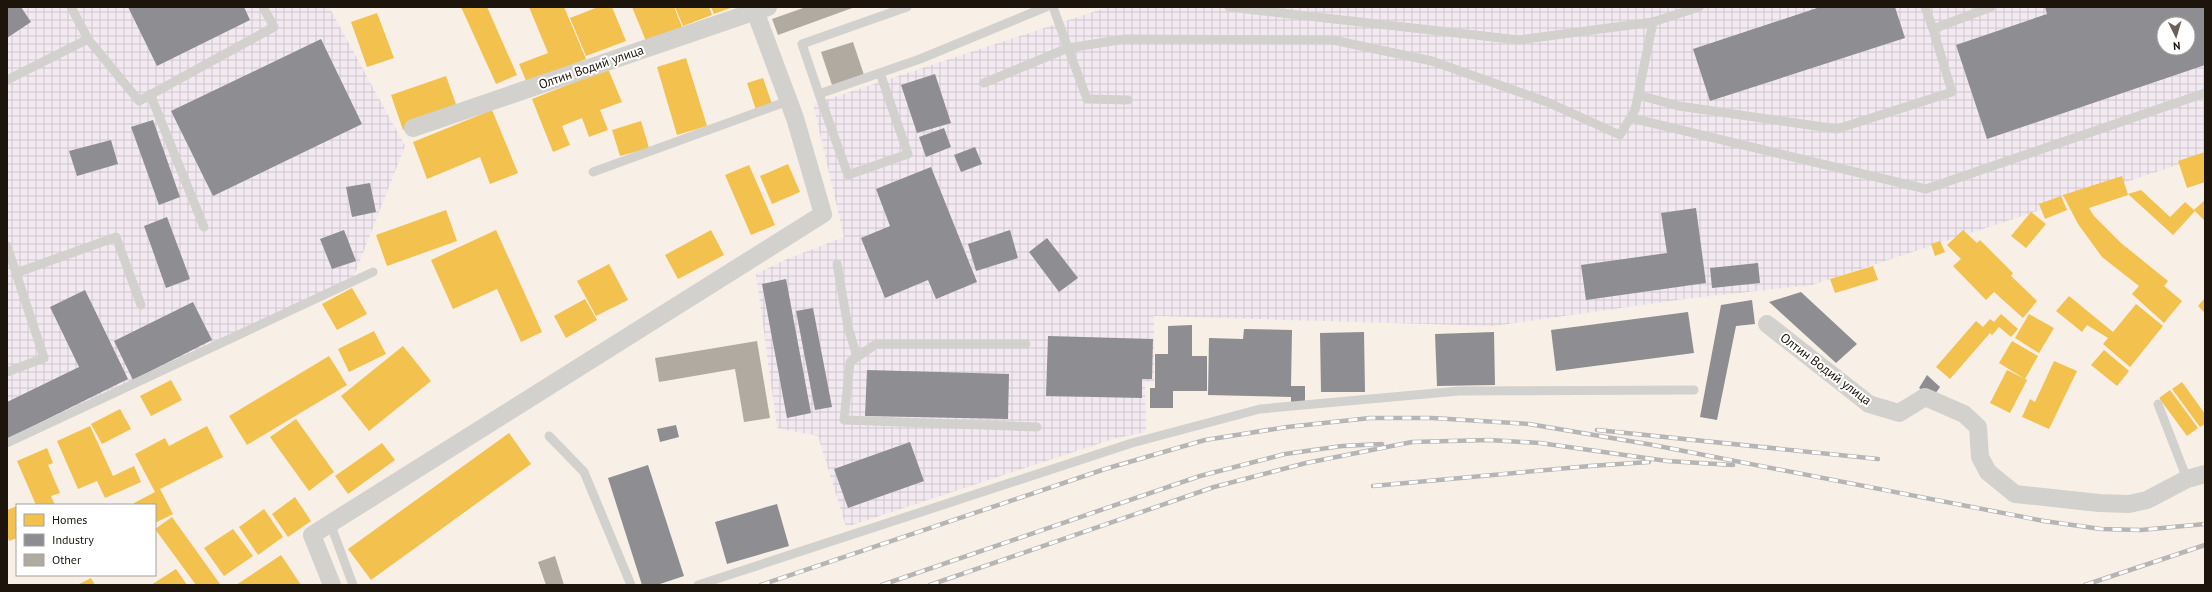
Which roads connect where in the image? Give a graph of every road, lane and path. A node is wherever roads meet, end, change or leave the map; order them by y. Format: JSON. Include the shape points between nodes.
{"nodes":[{"id":1,"x":71,"y":7,"type":"edge"},
{"id":2,"x":263,"y":7,"type":"edge"},
{"id":3,"x":907,"y":7,"type":"edge"},
{"id":4,"x":1046,"y":7,"type":"edge"},
{"id":5,"x":1052,"y":7,"type":"edge"},
{"id":6,"x":1229,"y":7,"type":"edge"},
{"id":7,"x":1700,"y":7,"type":"edge"},
{"id":8,"x":1925,"y":7,"type":"edge"},
{"id":9,"x":1991,"y":7,"type":"edge"},
{"id":10,"x":762,"y":9,"type":"edge"},
{"id":11,"x":1653,"y":22,"type":"junction"},
{"id":12,"x":1933,"y":29,"type":"junction"},
{"id":13,"x":88,"y":39,"type":"junction"},
{"id":14,"x":1068,"y":48,"type":"junction"},
{"id":15,"x":880,"y":73,"type":"junction"},
{"id":16,"x":7,"y":80,"type":"edge"},
{"id":17,"x":984,"y":83,"type":"dead end"},
{"id":18,"x":2205,"y":93,"type":"edge"},
{"id":19,"x":150,"y":94,"type":"junction"},
{"id":20,"x":819,"y":94,"type":"junction"},
{"id":21,"x":1638,"y":95,"type":"junction"},
{"id":22,"x":1128,"y":100,"type":"dead end"},
{"id":23,"x":788,"y":101,"type":"junction"},
{"id":24,"x":1630,"y":118,"type":"junction"},
{"id":25,"x":413,"y":128,"type":"dead end"},
{"id":26,"x":592,"y":172,"type":"dead end"},
{"id":27,"x":204,"y":227,"type":"dead end"},
{"id":28,"x":7,"y":246,"type":"edge"},
{"id":29,"x":837,"y":264,"type":"dead end"},
{"id":30,"x":373,"y":272,"type":"dead end"},
{"id":31,"x":16,"y":273,"type":"junction"},
{"id":32,"x":140,"y":305,"type":"dead end"},
{"id":33,"x":1767,"y":324,"type":"dead end"},
{"id":34,"x":1026,"y":344,"type":"dead end"},
{"id":35,"x":857,"y":357,"type":"junction"},
{"id":36,"x":7,"y":372,"type":"edge"},
{"id":37,"x":1694,"y":390,"type":"dead end"},
{"id":38,"x":2158,"y":404,"type":"dead end"},
{"id":39,"x":1037,"y":427,"type":"dead end"},
{"id":40,"x":549,"y":436,"type":"dead end"},
{"id":41,"x":7,"y":443,"type":"edge"},
{"id":42,"x":2205,"y":474,"type":"edge"},
{"id":43,"x":2187,"y":480,"type":"junction"},
{"id":44,"x":330,"y":523,"type":"junction"},
{"id":45,"x":332,"y":585,"type":"edge"},
{"id":46,"x":353,"y":585,"type":"edge"},
{"id":47,"x":631,"y":585,"type":"edge"},
{"id":48,"x":698,"y":585,"type":"edge"}],
"edges":[{"from":1,"to":13,"type":"lane"},
{"from":2,"to":19,"type":"lane","via":[[274,28]]},
{"from":3,"to":20,"type":"lane","via":[[802,44]]},
{"from":4,"to":15,"type":"lane"},
{"from":5,"to":14,"type":"lane"},
{"from":6,"to":11,"type":"lane","via":[[1519,40]]},
{"from":7,"to":11,"type":"lane"},
{"from":8,"to":12,"type":"lane"},
{"from":9,"to":12,"type":"lane"},
{"from":10,"to":23,"type":"street"},
{"from":10,"to":25,"type":"street","name":"Олтин Водий улица"},
{"from":11,"to":21,"type":"lane"},
{"from":12,"to":21,"type":"lane","via":[[1952,92],[1837,129],[1679,106]]},
{"from":13,"to":16,"type":"lane"},
{"from":13,"to":19,"type":"lane","via":[[139,101]]},
{"from":14,"to":17,"type":"lane"},
{"from":14,"to":22,"type":"lane","via":[[1087,99]]},
{"from":14,"to":24,"type":"lane","via":[[1125,39],[1333,40],[1432,61],[1547,102],[1620,135]]},
{"from":15,"to":20,"type":"lane"},
{"from":15,"to":20,"type":"lane","via":[[908,154],[848,175]]},
{"from":18,"to":24,"type":"lane","via":[[1926,188]]},
{"from":19,"to":27,"type":"lane"},
{"from":21,"to":24,"type":"lane","via":[[1635,110]]},
{"from":23,"to":26,"type":"lane"},
{"from":23,"to":44,"type":"street","via":[[823,214]]},
{"from":28,"to":31,"type":"lane"},
{"from":29,"to":35,"type":"lane","via":[[848,327]]},
{"from":30,"to":41,"type":"lane"},
{"from":31,"to":32,"type":"lane","via":[[116,237]]},
{"from":31,"to":36,"type":"lane","via":[[44,358]]},
{"from":33,"to":43,"type":"street","name":"Олтин Водий улица","via":[[1869,404],[1899,413],[1925,397],[1964,414],[1978,427],[1980,457],[1988,472],[2015,494],[2129,504],[2148,500]]},
{"from":34,"to":35,"type":"lane","via":[[876,344]]},
{"from":35,"to":39,"type":"lane","via":[[850,362],[844,420]]},
{"from":37,"to":48,"type":"lane","via":[[1459,391],[1260,409],[1132,443]]},
{"from":38,"to":43,"type":"lane"},
{"from":40,"to":47,"type":"lane","via":[[584,472]]},
{"from":42,"to":43,"type":"street","name":"Олтин Водий улица"},
{"from":44,"to":45,"type":"street","via":[[312,535]]},
{"from":44,"to":46,"type":"lane"}]}
